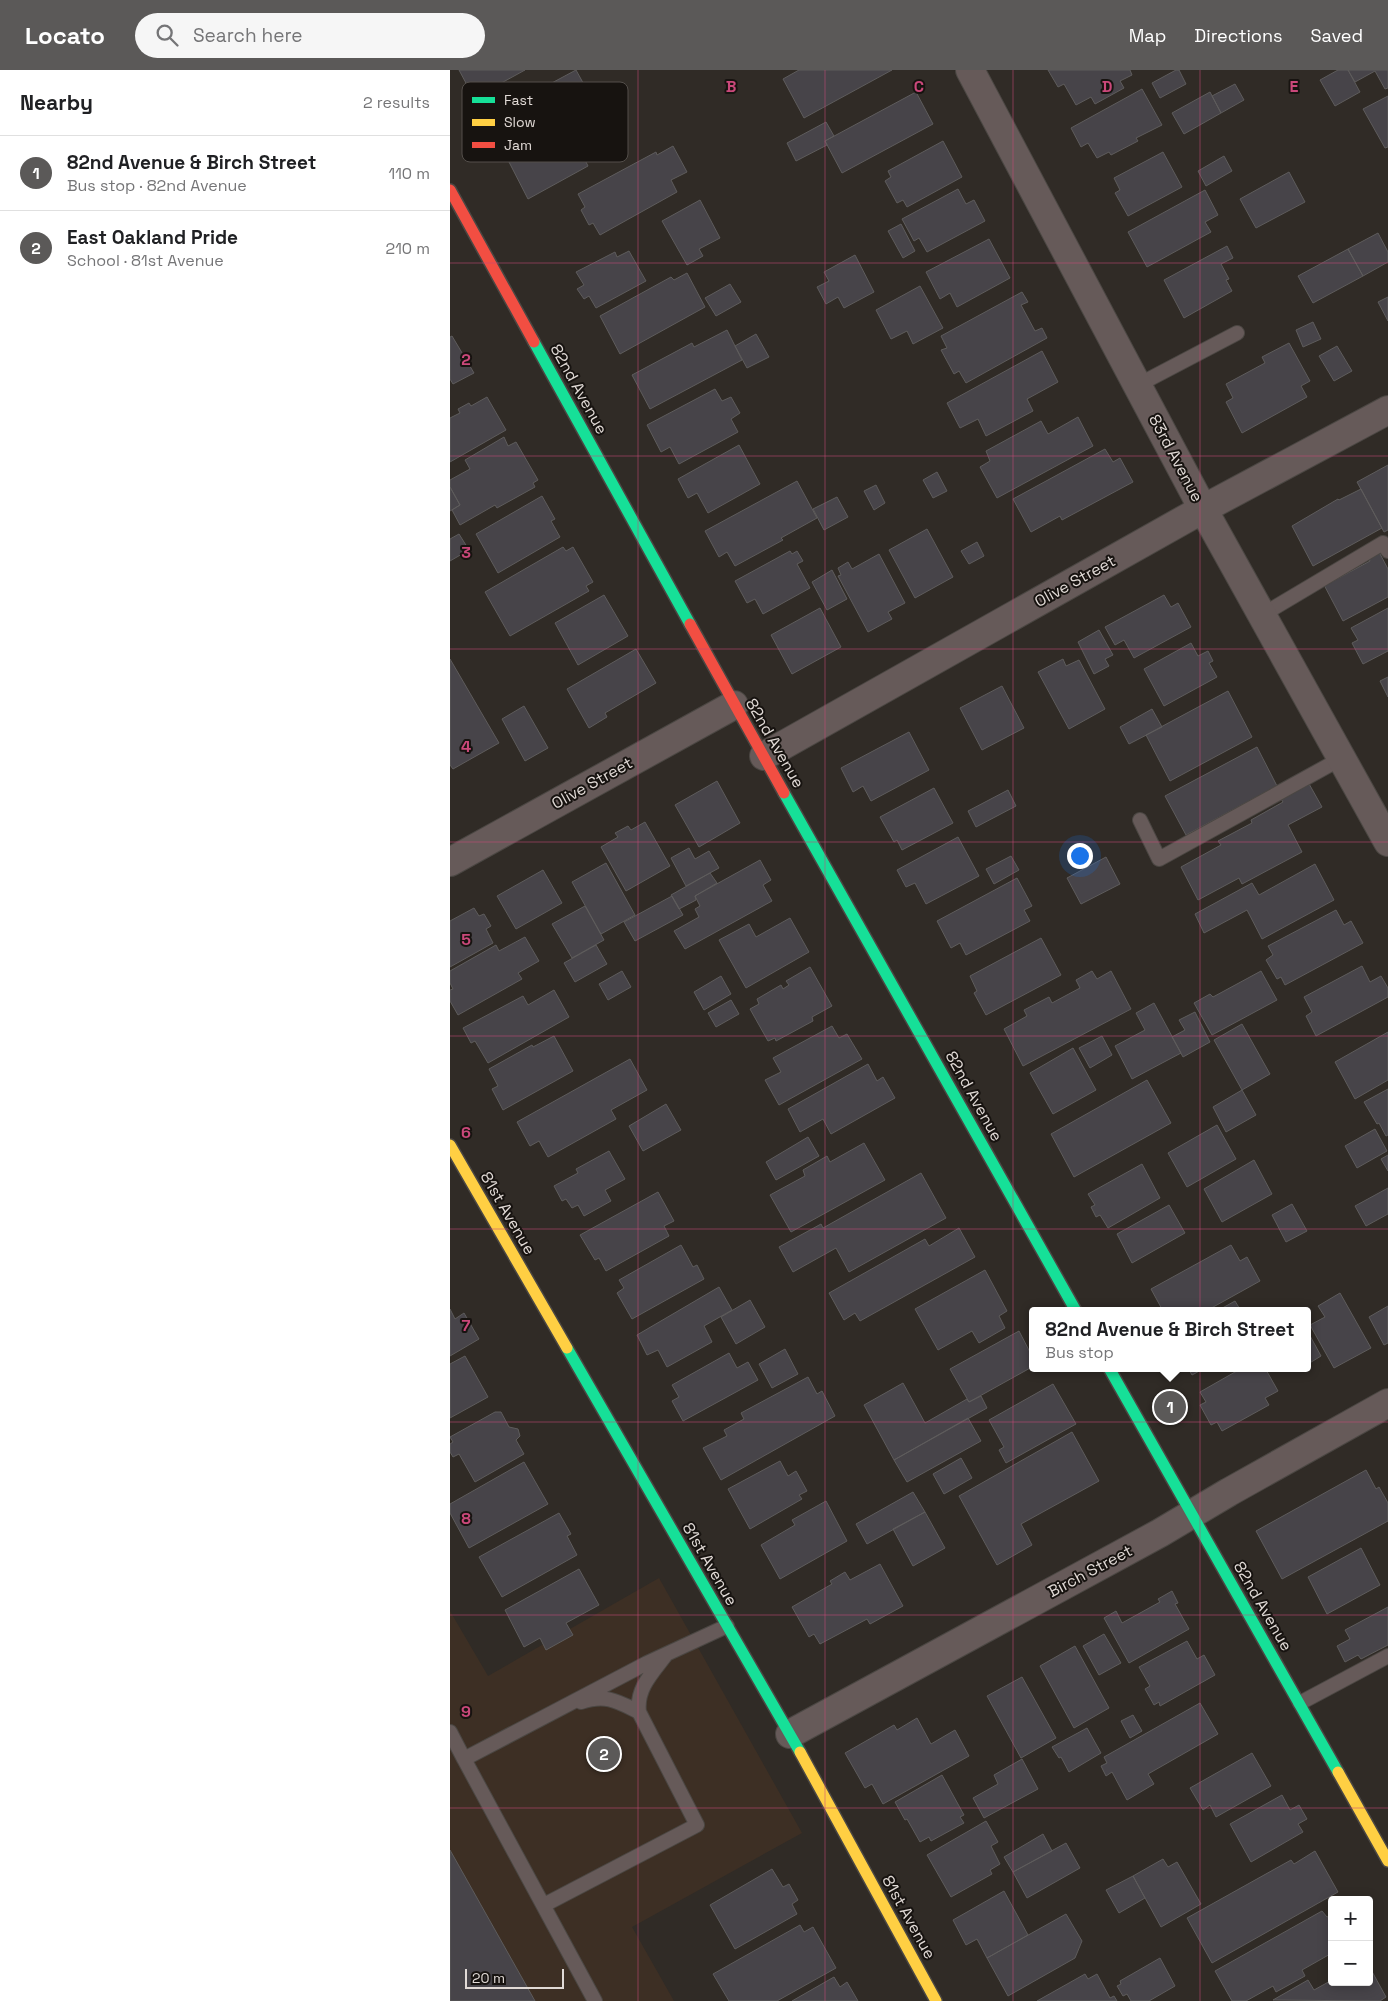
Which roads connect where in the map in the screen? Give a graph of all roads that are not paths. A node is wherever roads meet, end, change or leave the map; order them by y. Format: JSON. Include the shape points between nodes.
{"nodes":[{"id":1,"x":970,"y":70,"type":"edge"},
{"id":2,"x":450,"y":190,"type":"edge"},
{"id":3,"x":1237,"y":333,"type":"dead end"},
{"id":4,"x":1138,"y":385,"type":"junction"},
{"id":5,"x":1388,"y":410,"type":"edge"},
{"id":6,"x":1203,"y":509,"type":"junction"},
{"id":7,"x":1388,"y":551,"type":"edge"},
{"id":8,"x":1262,"y":615,"type":"junction"},
{"id":9,"x":734,"y":705,"type":"junction"},
{"id":10,"x":764,"y":756,"type":"junction"},
{"id":11,"x":1342,"y":758,"type":"junction"},
{"id":12,"x":1140,"y":820,"type":"dead end"},
{"id":13,"x":1388,"y":842,"type":"edge"},
{"id":14,"x":450,"y":862,"type":"edge"},
{"id":15,"x":450,"y":1145,"type":"edge"},
{"id":16,"x":1074,"y":1307,"type":"edge"},
{"id":17,"x":1110,"y":1372,"type":"edge"},
{"id":18,"x":1388,"y":1403,"type":"edge"},
{"id":19,"x":1191,"y":1515,"type":"junction"},
{"id":20,"x":727,"y":1626,"type":"junction"},
{"id":21,"x":667,"y":1654,"type":"junction"},
{"id":22,"x":1388,"y":1656,"type":"edge"},
{"id":23,"x":1300,"y":1703,"type":"junction"},
{"id":24,"x":552,"y":1711,"type":"junction"},
{"id":25,"x":639,"y":1712,"type":"junction"},
{"id":26,"x":450,"y":1732,"type":"edge"},
{"id":27,"x":790,"y":1734,"type":"junction"},
{"id":28,"x":464,"y":1758,"type":"junction"},
{"id":29,"x":1388,"y":1861,"type":"edge"},
{"id":30,"x":544,"y":1905,"type":"junction"},
{"id":31,"x":595,"y":2001,"type":"edge"},
{"id":32,"x":936,"y":2001,"type":"edge"}],
"edges":[{"from":1,"to":4,"type":"street","name":"83rd Avenue"},
{"from":2,"to":9,"type":"street","name":"82nd Avenue"},
{"from":3,"to":4,"type":"lane"},
{"from":4,"to":6,"type":"street","name":"83rd Avenue"},
{"from":5,"to":6,"type":"street","name":"Olive Street"},
{"from":6,"to":8,"type":"street","name":"83rd Avenue"},
{"from":6,"to":10,"type":"street","name":"Olive Street"},
{"from":7,"to":8,"type":"lane","via":[[1383,543]]},
{"from":8,"to":11,"type":"street","name":"83rd Avenue"},
{"from":9,"to":10,"type":"street","name":"82nd Avenue"},
{"from":9,"to":14,"type":"street","name":"Olive Street"},
{"from":10,"to":16,"type":"street","name":"82nd Avenue"},
{"from":11,"to":12,"type":"lane","via":[[1159,859]]},
{"from":11,"to":13,"type":"street","name":"83rd Avenue"},
{"from":15,"to":20,"type":"street","name":"81st Avenue"},
{"from":17,"to":19,"type":"street","name":"82nd Avenue"},
{"from":18,"to":19,"type":"street","name":"Birch Street"},
{"from":19,"to":23,"type":"street","name":"82nd Avenue"},
{"from":19,"to":27,"type":"street","name":"Birch Street"},
{"from":20,"to":21,"type":"lane"},
{"from":20,"to":27,"type":"street","name":"81st Avenue"},
{"from":21,"to":24,"type":"lane"},
{"from":21,"to":25,"type":"lane","via":[[644,1684],[638,1701]]},
{"from":22,"to":23,"type":"lane"},
{"from":23,"to":29,"type":"street","name":"82nd Avenue"},
{"from":24,"to":25,"type":"lane","via":[[593,1698],[609,1698]]},
{"from":24,"to":28,"type":"lane"},
{"from":25,"to":30,"type":"lane","via":[[697,1825]]},
{"from":26,"to":28,"type":"lane"},
{"from":27,"to":32,"type":"street","name":"81st Avenue"},
{"from":28,"to":30,"type":"lane"},
{"from":30,"to":31,"type":"lane"}]}
